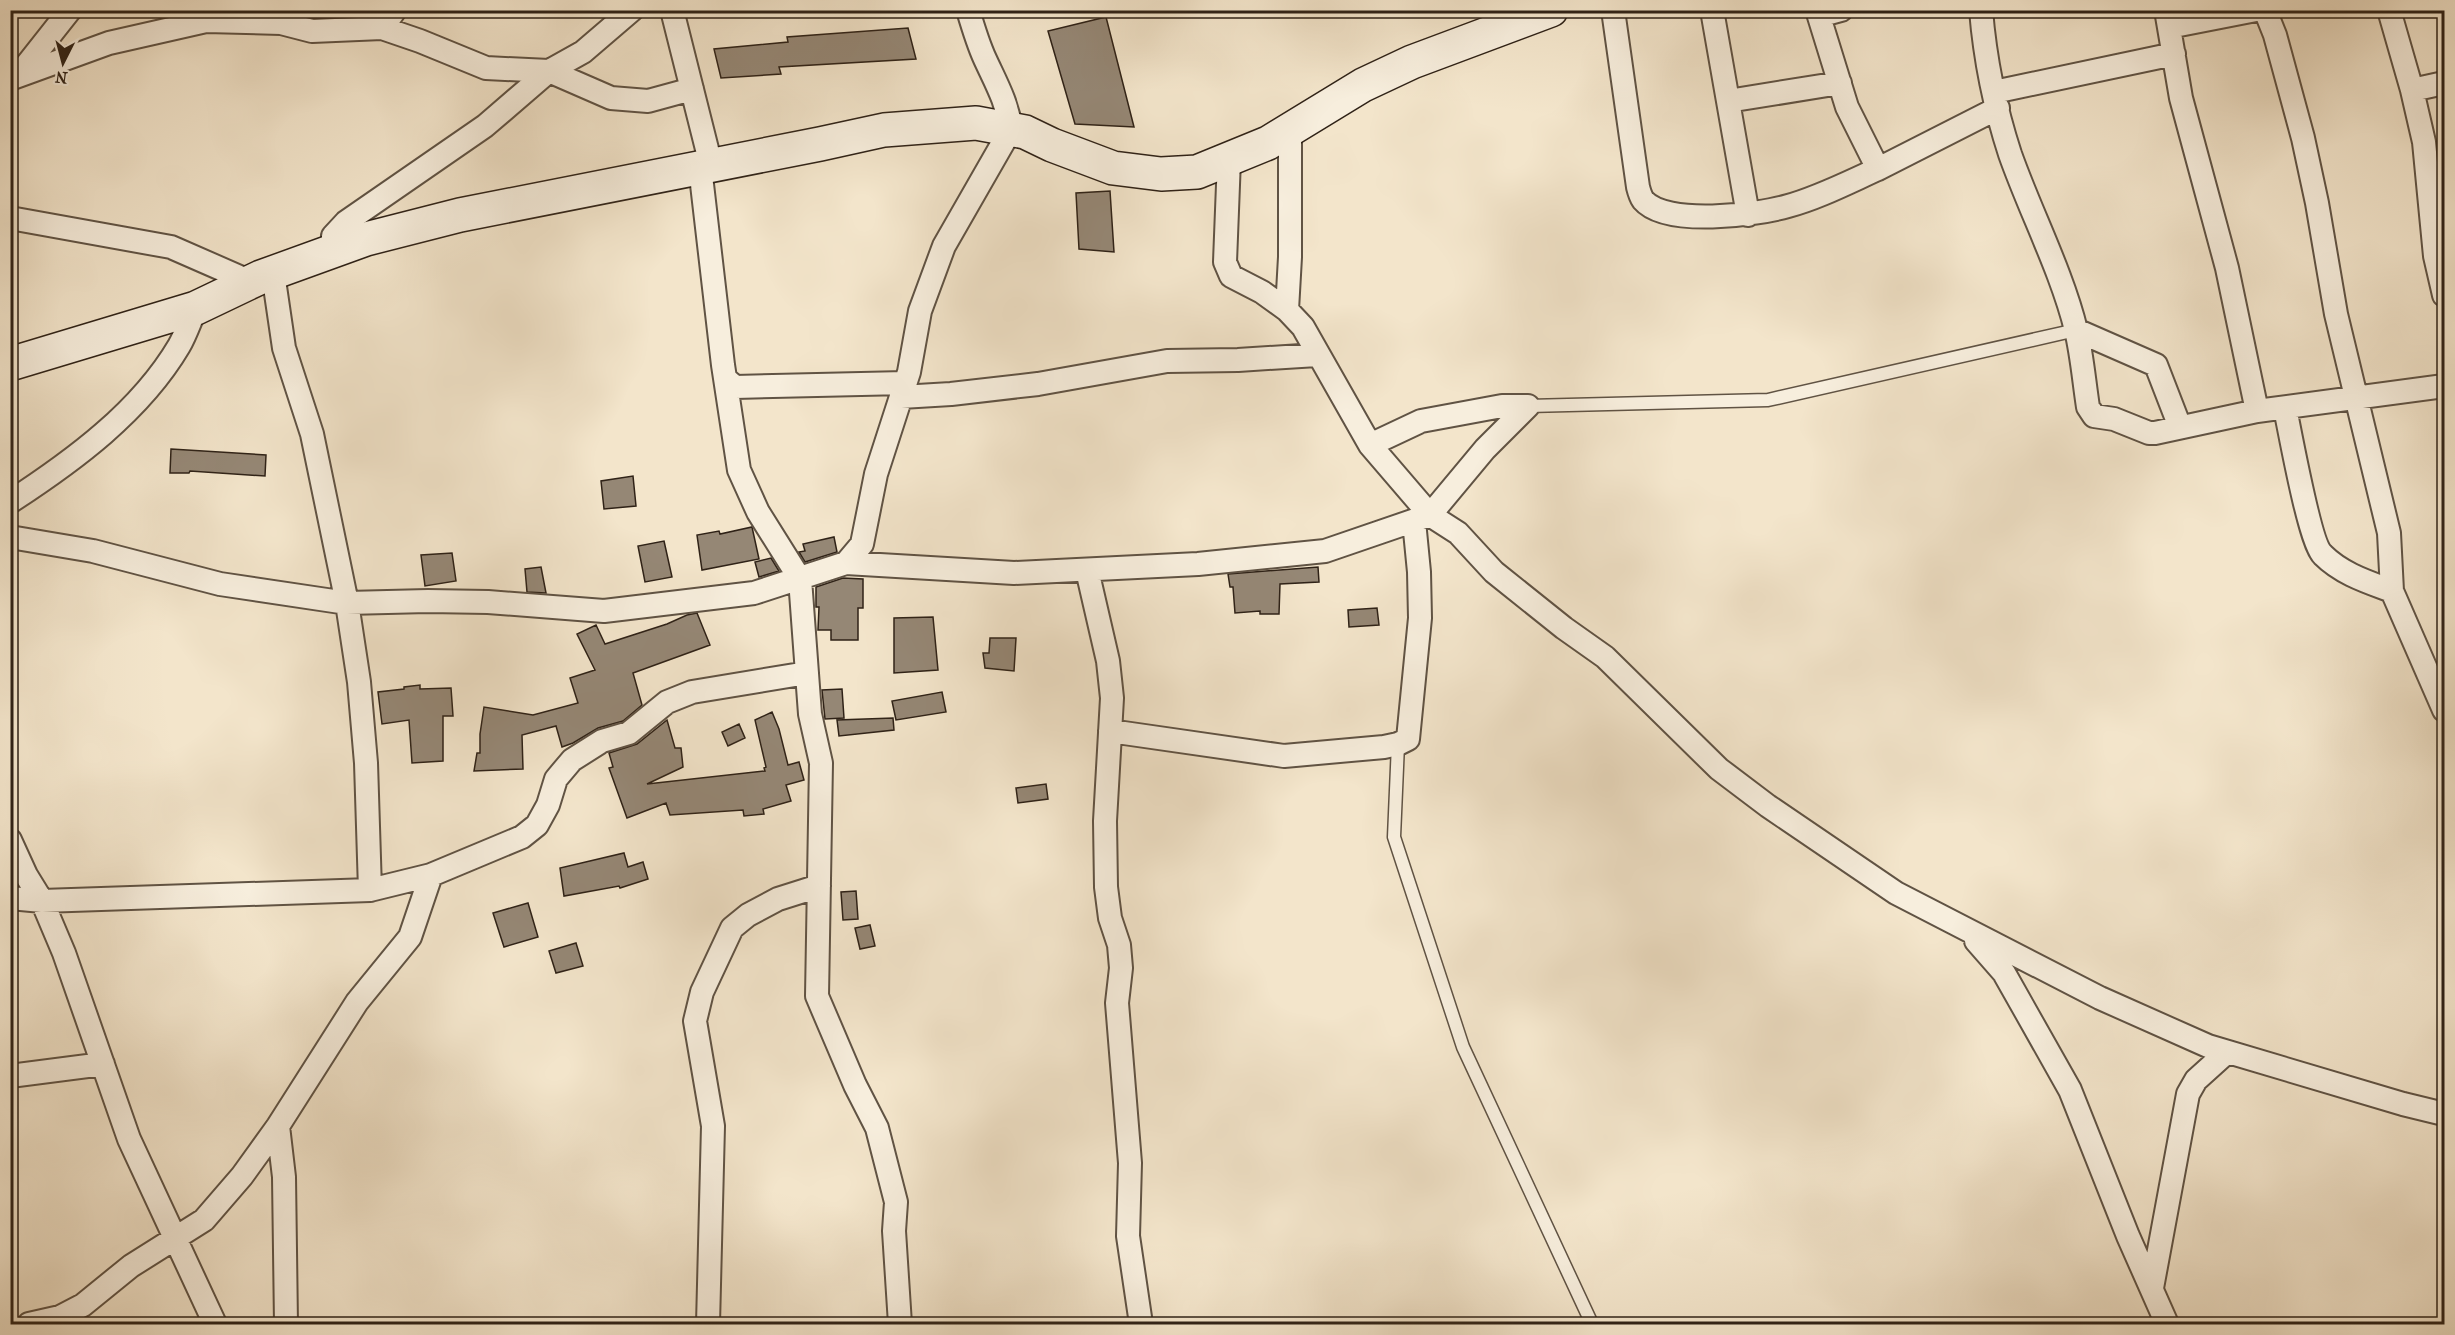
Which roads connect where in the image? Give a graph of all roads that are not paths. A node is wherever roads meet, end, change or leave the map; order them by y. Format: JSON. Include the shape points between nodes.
{"nodes":[{"id":1,"x":70,"y":10,"type":"edge"},
{"id":2,"x":632,"y":10,"type":"edge"},
{"id":3,"x":672,"y":10,"type":"edge"},
{"id":4,"x":968,"y":10,"type":"edge"},
{"id":5,"x":1551,"y":10,"type":"edge"},
{"id":6,"x":1613,"y":10,"type":"edge"},
{"id":7,"x":1713,"y":10,"type":"edge"},
{"id":8,"x":1841,"y":10,"type":"edge"},
{"id":9,"x":1981,"y":10,"type":"edge"},
{"id":10,"x":2256,"y":10,"type":"edge"},
{"id":11,"x":2265,"y":10,"type":"edge"},
{"id":12,"x":2389,"y":10,"type":"edge"},
{"id":13,"x":1818,"y":13,"type":"edge"},
{"id":14,"x":281,"y":17,"type":"edge"},
{"id":15,"x":2167,"y":19,"type":"edge"},
{"id":16,"x":389,"y":20,"type":"edge"},
{"id":17,"x":2174,"y":54,"type":"junction"},
{"id":18,"x":549,"y":71,"type":"junction"},
{"id":19,"x":14,"y":77,"type":"edge"},
{"id":20,"x":1840,"y":83,"type":"junction"},
{"id":21,"x":2445,"y":83,"type":"edge"},
{"id":22,"x":692,"y":90,"type":"junction"},
{"id":23,"x":2412,"y":90,"type":"junction"},
{"id":24,"x":1996,"y":100,"type":"junction"},
{"id":25,"x":1728,"y":101,"type":"junction"},
{"id":26,"x":1011,"y":129,"type":"junction"},
{"id":27,"x":1290,"y":129,"type":"junction"},
{"id":28,"x":1229,"y":159,"type":"junction"},
{"id":29,"x":706,"y":166,"type":"junction"},
{"id":30,"x":1878,"y":170,"type":"junction"},
{"id":31,"x":2438,"y":207,"type":"edge"},
{"id":32,"x":1748,"y":215,"type":"junction"},
{"id":33,"x":10,"y":218,"type":"edge"},
{"id":34,"x":333,"y":251,"type":"junction"},
{"id":35,"x":262,"y":277,"type":"junction"},
{"id":36,"x":2445,"y":295,"type":"edge"},
{"id":37,"x":196,"y":308,"type":"junction"},
{"id":38,"x":1287,"y":310,"type":"junction"},
{"id":39,"x":2076,"y":330,"type":"junction"},
{"id":40,"x":1317,"y":355,"type":"junction"},
{"id":41,"x":10,"y":364,"type":"edge"},
{"id":42,"x":727,"y":381,"type":"junction"},
{"id":43,"x":2445,"y":386,"type":"edge"},
{"id":44,"x":903,"y":390,"type":"junction"},
{"id":45,"x":2355,"y":396,"type":"junction"},
{"id":46,"x":1528,"y":406,"type":"junction"},
{"id":47,"x":2285,"y":408,"type":"junction"},
{"id":48,"x":2257,"y":411,"type":"junction"},
{"id":49,"x":2180,"y":427,"type":"junction"},
{"id":50,"x":1370,"y":445,"type":"junction"},
{"id":51,"x":10,"y":502,"type":"edge"},
{"id":52,"x":1422,"y":518,"type":"junction"},
{"id":53,"x":10,"y":537,"type":"edge"},
{"id":54,"x":846,"y":563,"type":"junction"},
{"id":55,"x":1087,"y":570,"type":"junction"},
{"id":56,"x":800,"y":579,"type":"junction"},
{"id":57,"x":2392,"y":591,"type":"junction"},
{"id":58,"x":347,"y":603,"type":"junction"},
{"id":59,"x":807,"y":673,"type":"junction"},
{"id":60,"x":2445,"y":710,"type":"edge"},
{"id":61,"x":1110,"y":731,"type":"junction"},
{"id":62,"x":1398,"y":744,"type":"junction"},
{"id":63,"x":10,"y":840,"type":"edge"},
{"id":64,"x":431,"y":875,"type":"junction"},
{"id":65,"x":819,"y":886,"type":"junction"},
{"id":66,"x":370,"y":890,"type":"junction"},
{"id":67,"x":10,"y":898,"type":"edge"},
{"id":68,"x":42,"y":901,"type":"junction"},
{"id":69,"x":1968,"y":931,"type":"junction"},
{"id":70,"x":2227,"y":1052,"type":"junction"},
{"id":71,"x":103,"y":1064,"type":"junction"},
{"id":72,"x":10,"y":1076,"type":"edge"},
{"id":73,"x":2445,"y":1114,"type":"edge"},
{"id":74,"x":278,"y":1126,"type":"junction"},
{"id":75,"x":175,"y":1240,"type":"junction"},
{"id":76,"x":2152,"y":1288,"type":"junction"},
{"id":77,"x":29,"y":1324,"type":"edge"},
{"id":78,"x":215,"y":1324,"type":"edge"},
{"id":79,"x":286,"y":1324,"type":"edge"},
{"id":80,"x":708,"y":1324,"type":"edge"},
{"id":81,"x":900,"y":1324,"type":"edge"},
{"id":82,"x":1141,"y":1324,"type":"edge"},
{"id":83,"x":1592,"y":1324,"type":"edge"},
{"id":84,"x":2168,"y":1324,"type":"edge"}],
"edges":[{"from":1,"to":19,"type":"street"},
{"from":2,"to":18,"type":"street","via":[[583,52]]},
{"from":3,"to":22,"type":"street"},
{"from":4,"to":26,"type":"street","via":[[984,59],[999,84]]},
{"from":5,"to":27,"type":"street","via":[[1363,85]]},
{"from":6,"to":32,"type":"street","via":[[1643,200],[1657,209],[1693,217]]},
{"from":7,"to":25,"type":"street"},
{"from":8,"to":13,"type":"street"},
{"from":9,"to":24,"type":"street"},
{"from":10,"to":15,"type":"street"},
{"from":11,"to":45,"type":"street","via":[[2305,149]]},
{"from":12,"to":23,"type":"street"},
{"from":13,"to":20,"type":"street"},
{"from":14,"to":16,"type":"street","via":[[312,31]]},
{"from":14,"to":19,"type":"street","via":[[206,21],[109,43]]},
{"from":15,"to":17,"type":"street"},
{"from":16,"to":18,"type":"street","via":[[420,41],[486,68]]},
{"from":17,"to":24,"type":"street"},
{"from":17,"to":48,"type":"street","via":[[2181,98],[2227,268]]},
{"from":18,"to":22,"type":"street","via":[[611,98],[648,101]]},
{"from":18,"to":34,"type":"street","via":[[485,126],[346,222],[333,236]]},
{"from":20,"to":25,"type":"street"},
{"from":20,"to":30,"type":"street"},
{"from":21,"to":23,"type":"street"},
{"from":22,"to":29,"type":"street"},
{"from":23,"to":31,"type":"street"},
{"from":24,"to":30,"type":"street"},
{"from":24,"to":39,"type":"street","via":[[2010,154]]},
{"from":25,"to":32,"type":"street"},
{"from":26,"to":28,"type":"street","via":[[1113,168],[1161,174],[1197,172]]},
{"from":26,"to":29,"type":"street","via":[[976,123],[884,130]]},
{"from":26,"to":44,"type":"street","via":[[944,246],[920,311]]},
{"from":27,"to":28,"type":"street"},
{"from":27,"to":38,"type":"street"},
{"from":28,"to":38,"type":"street","via":[[1225,262],[1231,276]]},
{"from":29,"to":34,"type":"street","via":[[460,215]]},
{"from":29,"to":42,"type":"street"},
{"from":30,"to":32,"type":"street","via":[[1789,206]]},
{"from":31,"to":36,"type":"street","via":[[2435,256]]},
{"from":33,"to":35,"type":"street","via":[[171,247]]},
{"from":34,"to":35,"type":"street"},
{"from":35,"to":37,"type":"street"},
{"from":35,"to":58,"type":"street","via":[[312,434]]},
{"from":37,"to":41,"type":"street"},
{"from":37,"to":51,"type":"street","via":[[179,346],[135,405],[88,448]]},
{"from":38,"to":40,"type":"street","via":[[1303,327]]},
{"from":39,"to":46,"type":"lane","via":[[1768,400]]},
{"from":39,"to":49,"type":"street","via":[[2156,365]]},
{"from":39,"to":49,"type":"street","via":[[2090,413],[2149,433]]},
{"from":40,"to":44,"type":"street","via":[[1167,361],[1038,384],[951,394]]},
{"from":40,"to":50,"type":"street"},
{"from":42,"to":44,"type":"street","via":[[735,387]]},
{"from":42,"to":56,"type":"street","via":[[739,470],[759,512]]},
{"from":43,"to":45,"type":"street"},
{"from":44,"to":54,"type":"street","via":[[876,474],[861,544]]},
{"from":45,"to":47,"type":"street"},
{"from":45,"to":57,"type":"street","via":[[2389,533]]},
{"from":46,"to":50,"type":"street","via":[[1493,407],[1421,421]]},
{"from":46,"to":52,"type":"street"},
{"from":47,"to":48,"type":"street"},
{"from":47,"to":57,"type":"street","via":[[2312,533],[2321,554],[2356,578]]},
{"from":48,"to":49,"type":"street"},
{"from":50,"to":52,"type":"street"},
{"from":52,"to":55,"type":"street","via":[[1325,551]]},
{"from":52,"to":62,"type":"street","via":[[1420,618],[1411,728],[1408,739]]},
{"from":52,"to":69,"type":"street","via":[[1458,532],[1494,572],[1605,657],[1727,775],[1896,894]]},
{"from":53,"to":58,"type":"street","via":[[93,552],[220,584]]},
{"from":54,"to":55,"type":"street","via":[[1014,573]]},
{"from":54,"to":56,"type":"street"},
{"from":55,"to":61,"type":"street","via":[[1108,661]]},
{"from":56,"to":58,"type":"street","via":[[754,592],[604,612],[488,602]]},
{"from":56,"to":59,"type":"street"},
{"from":57,"to":60,"type":"street"},
{"from":58,"to":66,"type":"street","via":[[364,740]]},
{"from":59,"to":64,"type":"street","via":[[692,692],[667,702],[629,733],[602,741],[572,760],[556,779],[537,825],[522,837]]},
{"from":59,"to":65,"type":"street","via":[[810,714],[821,763]]},
{"from":61,"to":62,"type":"street","via":[[1284,756]]},
{"from":61,"to":82,"type":"street","via":[[1106,887],[1121,968],[1117,1003],[1130,1163],[1128,1236]]},
{"from":62,"to":83,"type":"lane","via":[[1394,837],[1459,1036]]},
{"from":63,"to":68,"type":"street"},
{"from":64,"to":66,"type":"street"},
{"from":64,"to":74,"type":"street","via":[[410,937],[357,1002]]},
{"from":65,"to":80,"type":"street","via":[[778,898],[732,928],[702,992],[695,1021],[713,1126]]},
{"from":65,"to":81,"type":"street","via":[[817,996],[877,1128],[896,1202]]},
{"from":66,"to":68,"type":"street"},
{"from":67,"to":68,"type":"street"},
{"from":68,"to":71,"type":"street"},
{"from":69,"to":70,"type":"street","via":[[2100,998]]},
{"from":69,"to":76,"type":"street","via":[[2004,974],[2070,1090]]},
{"from":70,"to":73,"type":"street"},
{"from":70,"to":76,"type":"street","via":[[2196,1080],[2188,1094]]},
{"from":71,"to":72,"type":"street"},
{"from":71,"to":75,"type":"street","via":[[129,1139]]},
{"from":74,"to":75,"type":"street","via":[[204,1220]]},
{"from":74,"to":79,"type":"street","via":[[284,1177]]},
{"from":75,"to":77,"type":"street","via":[[131,1266],[83,1305],[60,1317]]},
{"from":75,"to":78,"type":"street"},
{"from":76,"to":84,"type":"street"}]}
